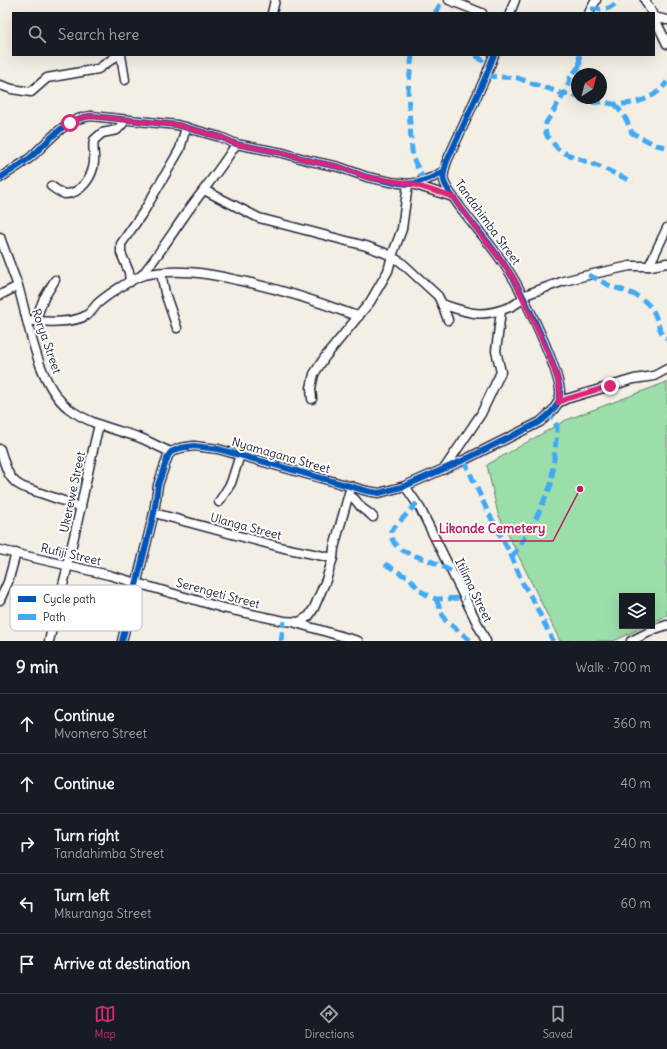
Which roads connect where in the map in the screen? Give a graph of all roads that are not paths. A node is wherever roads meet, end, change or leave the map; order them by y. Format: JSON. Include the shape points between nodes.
{"nodes":[{"id":1,"x":275,"y":0,"type":"edge"},
{"id":2,"x":449,"y":0,"type":"edge"},
{"id":3,"x":515,"y":0,"type":"edge"},
{"id":4,"x":596,"y":0,"type":"edge"},
{"id":5,"x":645,"y":0,"type":"edge"},
{"id":6,"x":272,"y":12,"type":"edge"},
{"id":7,"x":479,"y":12,"type":"edge"},
{"id":8,"x":510,"y":12,"type":"edge"},
{"id":9,"x":590,"y":12,"type":"edge"},
{"id":10,"x":651,"y":12,"type":"edge"},
{"id":11,"x":655,"y":17,"type":"edge"},
{"id":12,"x":655,"y":19,"type":"edge"},
{"id":13,"x":667,"y":20,"type":"edge"},
{"id":14,"x":667,"y":44,"type":"edge"},
{"id":15,"x":117,"y":56,"type":"edge"},
{"id":16,"x":121,"y":56,"type":"edge"},
{"id":17,"x":494,"y":56,"type":"edge"},
{"id":18,"x":125,"y":80,"type":"dead end"},
{"id":19,"x":0,"y":86,"type":"edge"},
{"id":20,"x":126,"y":120,"type":"junction"},
{"id":21,"x":186,"y":127,"type":"junction"},
{"id":22,"x":236,"y":144,"type":"junction"},
{"id":23,"x":444,"y":171,"type":"junction"},
{"id":24,"x":0,"y":178,"type":"edge"},
{"id":25,"x":410,"y":184,"type":"junction"},
{"id":26,"x":51,"y":186,"type":"dead end"},
{"id":27,"x":204,"y":190,"type":"junction"},
{"id":28,"x":453,"y":197,"type":"junction"},
{"id":29,"x":667,"y":228,"type":"edge"},
{"id":30,"x":0,"y":237,"type":"edge"},
{"id":31,"x":392,"y":256,"type":"junction"},
{"id":32,"x":667,"y":263,"type":"edge"},
{"id":33,"x":649,"y":266,"type":"junction"},
{"id":34,"x":161,"y":273,"type":"junction"},
{"id":35,"x":142,"y":276,"type":"junction"},
{"id":36,"x":55,"y":280,"type":"dead end"},
{"id":37,"x":130,"y":282,"type":"junction"},
{"id":38,"x":18,"y":286,"type":"junction"},
{"id":39,"x":0,"y":295,"type":"edge"},
{"id":40,"x":523,"y":297,"type":"junction"},
{"id":41,"x":442,"y":304,"type":"junction"},
{"id":42,"x":501,"y":311,"type":"junction"},
{"id":43,"x":359,"y":316,"type":"junction"},
{"id":44,"x":31,"y":320,"type":"junction"},
{"id":45,"x":448,"y":320,"type":"dead end"},
{"id":46,"x":177,"y":328,"type":"dead end"},
{"id":47,"x":667,"y":369,"type":"edge"},
{"id":48,"x":312,"y":399,"type":"dead end"},
{"id":49,"x":558,"y":403,"type":"junction"},
{"id":50,"x":99,"y":425,"type":"junction"},
{"id":51,"x":0,"y":449,"type":"edge"},
{"id":52,"x":171,"y":452,"type":"junction"},
{"id":53,"x":240,"y":455,"type":"junction"},
{"id":54,"x":444,"y":470,"type":"junction"},
{"id":55,"x":351,"y":486,"type":"junction"},
{"id":56,"x":405,"y":486,"type":"junction"},
{"id":57,"x":349,"y":495,"type":"junction"},
{"id":58,"x":219,"y":502,"type":"dead end"},
{"id":59,"x":81,"y":507,"type":"junction"},
{"id":60,"x":154,"y":513,"type":"junction"},
{"id":61,"x":373,"y":517,"type":"dead end"},
{"id":62,"x":0,"y":550,"type":"edge"},
{"id":63,"x":16,"y":553,"type":"junction"},
{"id":64,"x":333,"y":558,"type":"junction"},
{"id":65,"x":68,"y":565,"type":"junction"},
{"id":66,"x":137,"y":583,"type":"junction"},
{"id":67,"x":63,"y":585,"type":"edge"},
{"id":68,"x":0,"y":600,"type":"edge"},
{"id":69,"x":294,"y":623,"type":"junction"},
{"id":70,"x":667,"y":626,"type":"edge"},
{"id":71,"x":52,"y":631,"type":"edge"},
{"id":72,"x":125,"y":631,"type":"edge"},
{"id":73,"x":49,"y":641,"type":"edge"},
{"id":74,"x":122,"y":641,"type":"edge"},
{"id":75,"x":358,"y":641,"type":"edge"},
{"id":76,"x":486,"y":641,"type":"edge"},
{"id":77,"x":631,"y":641,"type":"edge"}],
"edges":[{"from":1,"to":6,"type":"street"},
{"from":2,"to":7,"type":"street"},
{"from":3,"to":8,"type":"street"},
{"from":4,"to":9,"type":"street"},
{"from":5,"to":10,"type":"street"},
{"from":11,"to":13,"type":"street"},
{"from":12,"to":14,"type":"street"},
{"from":15,"to":19,"type":"street","via":[[98,69],[47,78],[31,92]]},
{"from":16,"to":18,"type":"street"},
{"from":17,"to":23,"type":"street","name":"Tandahimba Street"},
{"from":20,"to":21,"type":"street"},
{"from":20,"to":24,"type":"street","via":[[90,116],[76,120],[61,129],[22,164]]},
{"from":20,"to":26,"type":"street","via":[[117,130],[100,134],[94,140],[92,174],[83,185],[76,191],[65,194]]},
{"from":21,"to":22,"type":"street"},
{"from":21,"to":37,"type":"street","via":[[180,149],[121,246]]},
{"from":22,"to":25,"type":"street","via":[[340,167],[366,177]]},
{"from":22,"to":27,"type":"street"},
{"from":23,"to":25,"type":"street","via":[[434,177]]},
{"from":23,"to":28,"type":"street","name":"Tandahimba Street","via":[[444,181]]},
{"from":25,"to":28,"type":"street"},
{"from":25,"to":31,"type":"street","via":[[402,229]]},
{"from":27,"to":31,"type":"street","via":[[259,218],[366,246]]},
{"from":27,"to":35,"type":"street"},
{"from":28,"to":40,"type":"street","name":"Tandahimba Street","via":[[509,270]]},
{"from":29,"to":33,"type":"street"},
{"from":30,"to":38,"type":"street","name":"Rorya Street"},
{"from":31,"to":41,"type":"street","via":[[433,291]]},
{"from":31,"to":43,"type":"street","via":[[384,279]]},
{"from":32,"to":33,"type":"street"},
{"from":33,"to":40,"type":"street","via":[[630,266],[584,276]]},
{"from":34,"to":35,"type":"street"},
{"from":34,"to":43,"type":"street","via":[[208,274],[252,283],[289,292]]},
{"from":34,"to":46,"type":"street","via":[[164,294]]},
{"from":35,"to":37,"type":"street"},
{"from":36,"to":44,"type":"street"},
{"from":37,"to":44,"type":"street","via":[[81,318],[42,322]]},
{"from":38,"to":39,"type":"street"},
{"from":38,"to":44,"type":"street","name":"Rorya Street"},
{"from":40,"to":42,"type":"street","via":[[513,306]]},
{"from":40,"to":49,"type":"street","name":"Tandahimba Street","via":[[558,380]]},
{"from":41,"to":42,"type":"street","via":[[478,314]]},
{"from":41,"to":45,"type":"street"},
{"from":42,"to":54,"type":"street","via":[[496,351],[501,372],[481,414]]},
{"from":43,"to":48,"type":"street","via":[[314,374]]},
{"from":44,"to":50,"type":"street","name":"Rorya Street","via":[[37,357],[58,398],[78,414]]},
{"from":47,"to":49,"type":"street","via":[[654,376],[634,379]]},
{"from":49,"to":54,"type":"street","name":"Nyamagana Street","via":[[540,422]]},
{"from":50,"to":52,"type":"street","name":"Rorya Street","via":[[140,438]]},
{"from":50,"to":59,"type":"street","name":"Ukerewe Street"},
{"from":51,"to":59,"type":"street","via":[[9,475],[16,484]]},
{"from":52,"to":53,"type":"street","name":"Nyamagana Street","via":[[194,446]]},
{"from":52,"to":60,"type":"street","via":[[158,485]]},
{"from":53,"to":55,"type":"street","name":"Nyamagana Street"},
{"from":53,"to":58,"type":"street","via":[[231,483]]},
{"from":54,"to":56,"type":"street","name":"Nyamagana Street"},
{"from":55,"to":56,"type":"street","name":"Nyamagana Street","via":[[379,493]]},
{"from":55,"to":57,"type":"street"},
{"from":56,"to":76,"type":"street","name":"Itilima Street","via":[[420,508]]},
{"from":57,"to":61,"type":"street"},
{"from":57,"to":64,"type":"street"},
{"from":59,"to":65,"type":"street","name":"Ukerewe Street"},
{"from":60,"to":64,"type":"street","name":"Ulanga Street","via":[[284,548]]},
{"from":60,"to":66,"type":"street"},
{"from":62,"to":63,"type":"street","name":"Rufiji Street"},
{"from":63,"to":65,"type":"street","name":"Rufiji Street"},
{"from":63,"to":68,"type":"street"},
{"from":64,"to":69,"type":"street","via":[[314,608],[309,616]]},
{"from":65,"to":66,"type":"street","name":"Rufiji Street"},
{"from":65,"to":67,"type":"street","name":"Ukerewe Street"},
{"from":66,"to":69,"type":"street","name":"Serengeti Street","via":[[223,608]]},
{"from":69,"to":75,"type":"street","name":"Serengeti Street"},
{"from":70,"to":77,"type":"street"},
{"from":71,"to":73,"type":"street","name":"Ukerewe Street"},
{"from":72,"to":74,"type":"street"}]}
